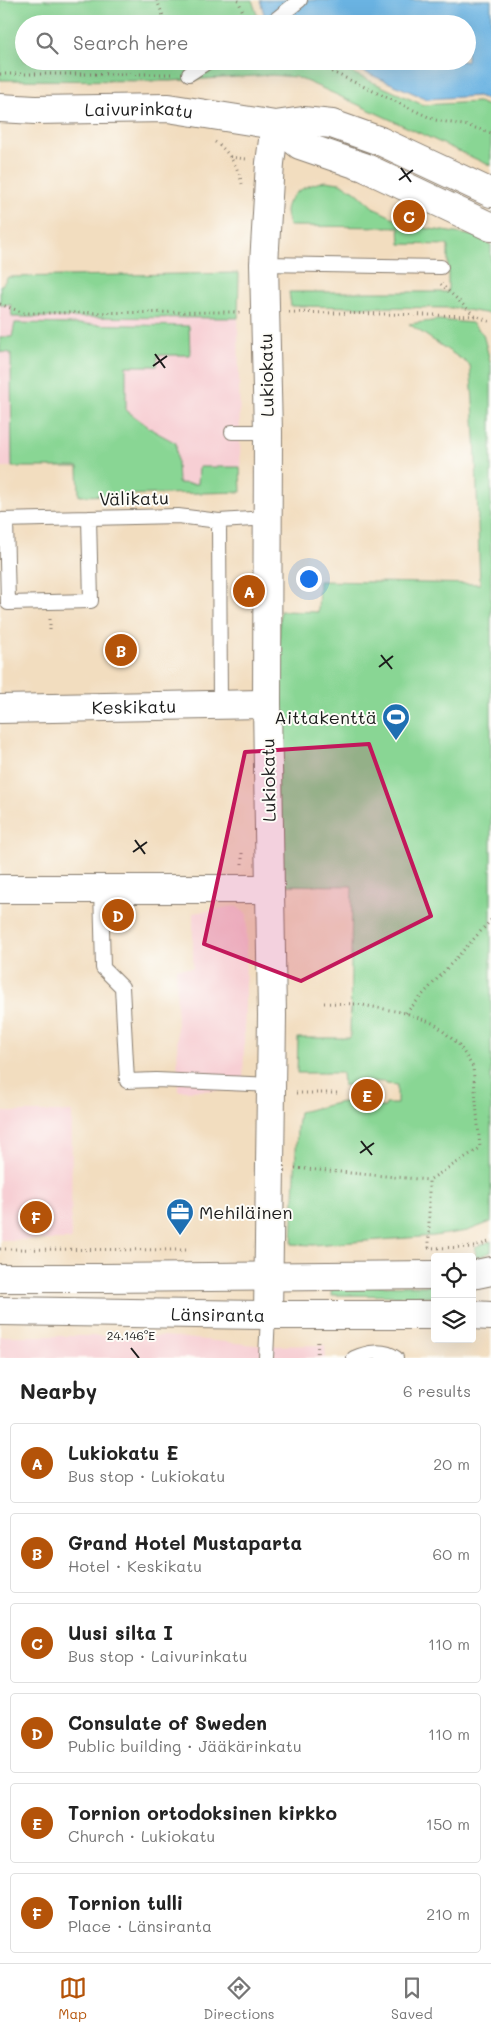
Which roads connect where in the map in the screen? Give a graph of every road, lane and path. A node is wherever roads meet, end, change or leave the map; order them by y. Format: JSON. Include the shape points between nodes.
{"nodes":[{"id":1,"x":157,"y":0,"type":"edge"},
{"id":2,"x":238,"y":0,"type":"edge"},
{"id":3,"x":300,"y":0,"type":"edge"},
{"id":4,"x":163,"y":15,"type":"edge"},
{"id":5,"x":244,"y":15,"type":"edge"},
{"id":6,"x":281,"y":15,"type":"edge"},
{"id":7,"x":195,"y":70,"type":"edge"},
{"id":8,"x":328,"y":70,"type":"edge"},
{"id":9,"x":0,"y":74,"type":"edge"},
{"id":10,"x":189,"y":74,"type":"joint"},
{"id":11,"x":0,"y":107,"type":"edge"},
{"id":12,"x":275,"y":125,"type":"junction"},
{"id":13,"x":491,"y":133,"type":"edge"},
{"id":14,"x":491,"y":193,"type":"edge"},
{"id":15,"x":491,"y":227,"type":"edge"},
{"id":16,"x":264,"y":264,"type":"junction"},
{"id":17,"x":441,"y":266,"type":"joint"},
{"id":18,"x":476,"y":316,"type":"dead end"},
{"id":19,"x":232,"y":432,"type":"dead end"},
{"id":20,"x":268,"y":432,"type":"junction"},
{"id":21,"x":89,"y":518,"type":"junction"},
{"id":22,"x":268,"y":518,"type":"junction"},
{"id":23,"x":3,"y":520,"type":"edge"},
{"id":24,"x":219,"y":521,"type":"junction"},
{"id":25,"x":267,"y":704,"type":"junction"},
{"id":26,"x":220,"y":706,"type":"junction"},
{"id":27,"x":0,"y":709,"type":"edge"},
{"id":28,"x":101,"y":888,"type":"junction"},
{"id":29,"x":0,"y":889,"type":"edge"},
{"id":30,"x":269,"y":889,"type":"junction"},
{"id":31,"x":491,"y":920,"type":"edge"},
{"id":32,"x":324,"y":1003,"type":"dead end"},
{"id":33,"x":406,"y":1013,"type":"junction"},
{"id":34,"x":279,"y":1089,"type":"junction"},
{"id":35,"x":338,"y":1093,"type":"dead end"},
{"id":36,"x":285,"y":1167,"type":"dead end"},
{"id":37,"x":429,"y":1180,"type":"junction"},
{"id":38,"x":491,"y":1241,"type":"edge"},
{"id":39,"x":475,"y":1247,"type":"dead end"},
{"id":40,"x":429,"y":1248,"type":"dead end"},
{"id":41,"x":0,"y":1249,"type":"edge"},
{"id":42,"x":196,"y":1250,"type":"dead end"},
{"id":43,"x":491,"y":1271,"type":"edge"},
{"id":44,"x":476,"y":1274,"type":"edge"},
{"id":45,"x":431,"y":1275,"type":"edge"},
{"id":46,"x":268,"y":1277,"type":"junction"},
{"id":47,"x":0,"y":1278,"type":"edge"},
{"id":48,"x":0,"y":1311,"type":"edge"},
{"id":49,"x":268,"y":1315,"type":"junction"},
{"id":50,"x":431,"y":1315,"type":"edge"},
{"id":51,"x":476,"y":1315,"type":"edge"},
{"id":52,"x":491,"y":1316,"type":"edge"},
{"id":53,"x":266,"y":1358,"type":"edge"},
{"id":54,"x":354,"y":1358,"type":"edge"},
{"id":55,"x":396,"y":1358,"type":"edge"}],
"edges":[{"from":1,"to":4,"type":"path"},
{"from":2,"to":5,"type":"path"},
{"from":3,"to":6,"type":"lane"},
{"from":7,"to":10,"type":"lane"},
{"from":8,"to":13,"type":"path","via":[[435,120]]},
{"from":9,"to":10,"type":"path"},
{"from":11,"to":12,"type":"street","name":"Laivurinkatu","via":[[35,110],[168,108]]},
{"from":12,"to":14,"type":"street","name":"Laivurinkatu","via":[[303,120],[332,124],[380,141]]},
{"from":12,"to":15,"type":"street","name":"Laivurinkatu","via":[[300,144],[364,167]]},
{"from":12,"to":16,"type":"street","name":"Lukiokatu"},
{"from":16,"to":17,"type":"lane"},
{"from":16,"to":20,"type":"street","name":"Lukiokatu"},
{"from":17,"to":18,"type":"path","via":[[440,284]]},
{"from":19,"to":20,"type":"lane"},
{"from":20,"to":22,"type":"street","name":"Lukiokatu"},
{"from":21,"to":23,"type":"lane","name":"Välikatu"},
{"from":21,"to":23,"type":"lane","via":[[91,601],[8,603]]},
{"from":21,"to":24,"type":"lane","name":"Välikatu","via":[[178,516]]},
{"from":22,"to":24,"type":"lane","name":"Välikatu"},
{"from":22,"to":25,"type":"street","name":"Lukiokatu"},
{"from":24,"to":26,"type":"lane"},
{"from":25,"to":26,"type":"street","name":"Keskikatu"},
{"from":25,"to":30,"type":"street","name":"Lukiokatu"},
{"from":26,"to":27,"type":"street","name":"Keskikatu"},
{"from":28,"to":29,"type":"street"},
{"from":28,"to":30,"type":"street"},
{"from":28,"to":34,"type":"lane","via":[[103,968],[122,987],[127,1081],[156,1080]]},
{"from":30,"to":34,"type":"street","name":"Lukiokatu"},
{"from":31,"to":33,"type":"path"},
{"from":32,"to":33,"type":"path","via":[[357,1004]]},
{"from":33,"to":37,"type":"path","via":[[435,1024],[459,1044],[473,1066],[480,1148]]},
{"from":34,"to":35,"type":"path"},
{"from":34,"to":46,"type":"street","name":"Lukiokatu"},
{"from":36,"to":37,"type":"path"},
{"from":37,"to":40,"type":"path"},
{"from":38,"to":39,"type":"path"},
{"from":41,"to":42,"type":"path"},
{"from":43,"to":44,"type":"street"},
{"from":45,"to":46,"type":"street","name":"Länsiranta"},
{"from":46,"to":47,"type":"street","name":"Länsiranta"},
{"from":46,"to":49,"type":"street","name":"Lukiokatu"},
{"from":48,"to":49,"type":"street","name":"Länsiranta"},
{"from":49,"to":50,"type":"street","name":"Länsiranta"},
{"from":49,"to":53,"type":"lane"},
{"from":51,"to":52,"type":"street"},
{"from":54,"to":55,"type":"lane","via":[[369,1353],[386,1353]]}]}
